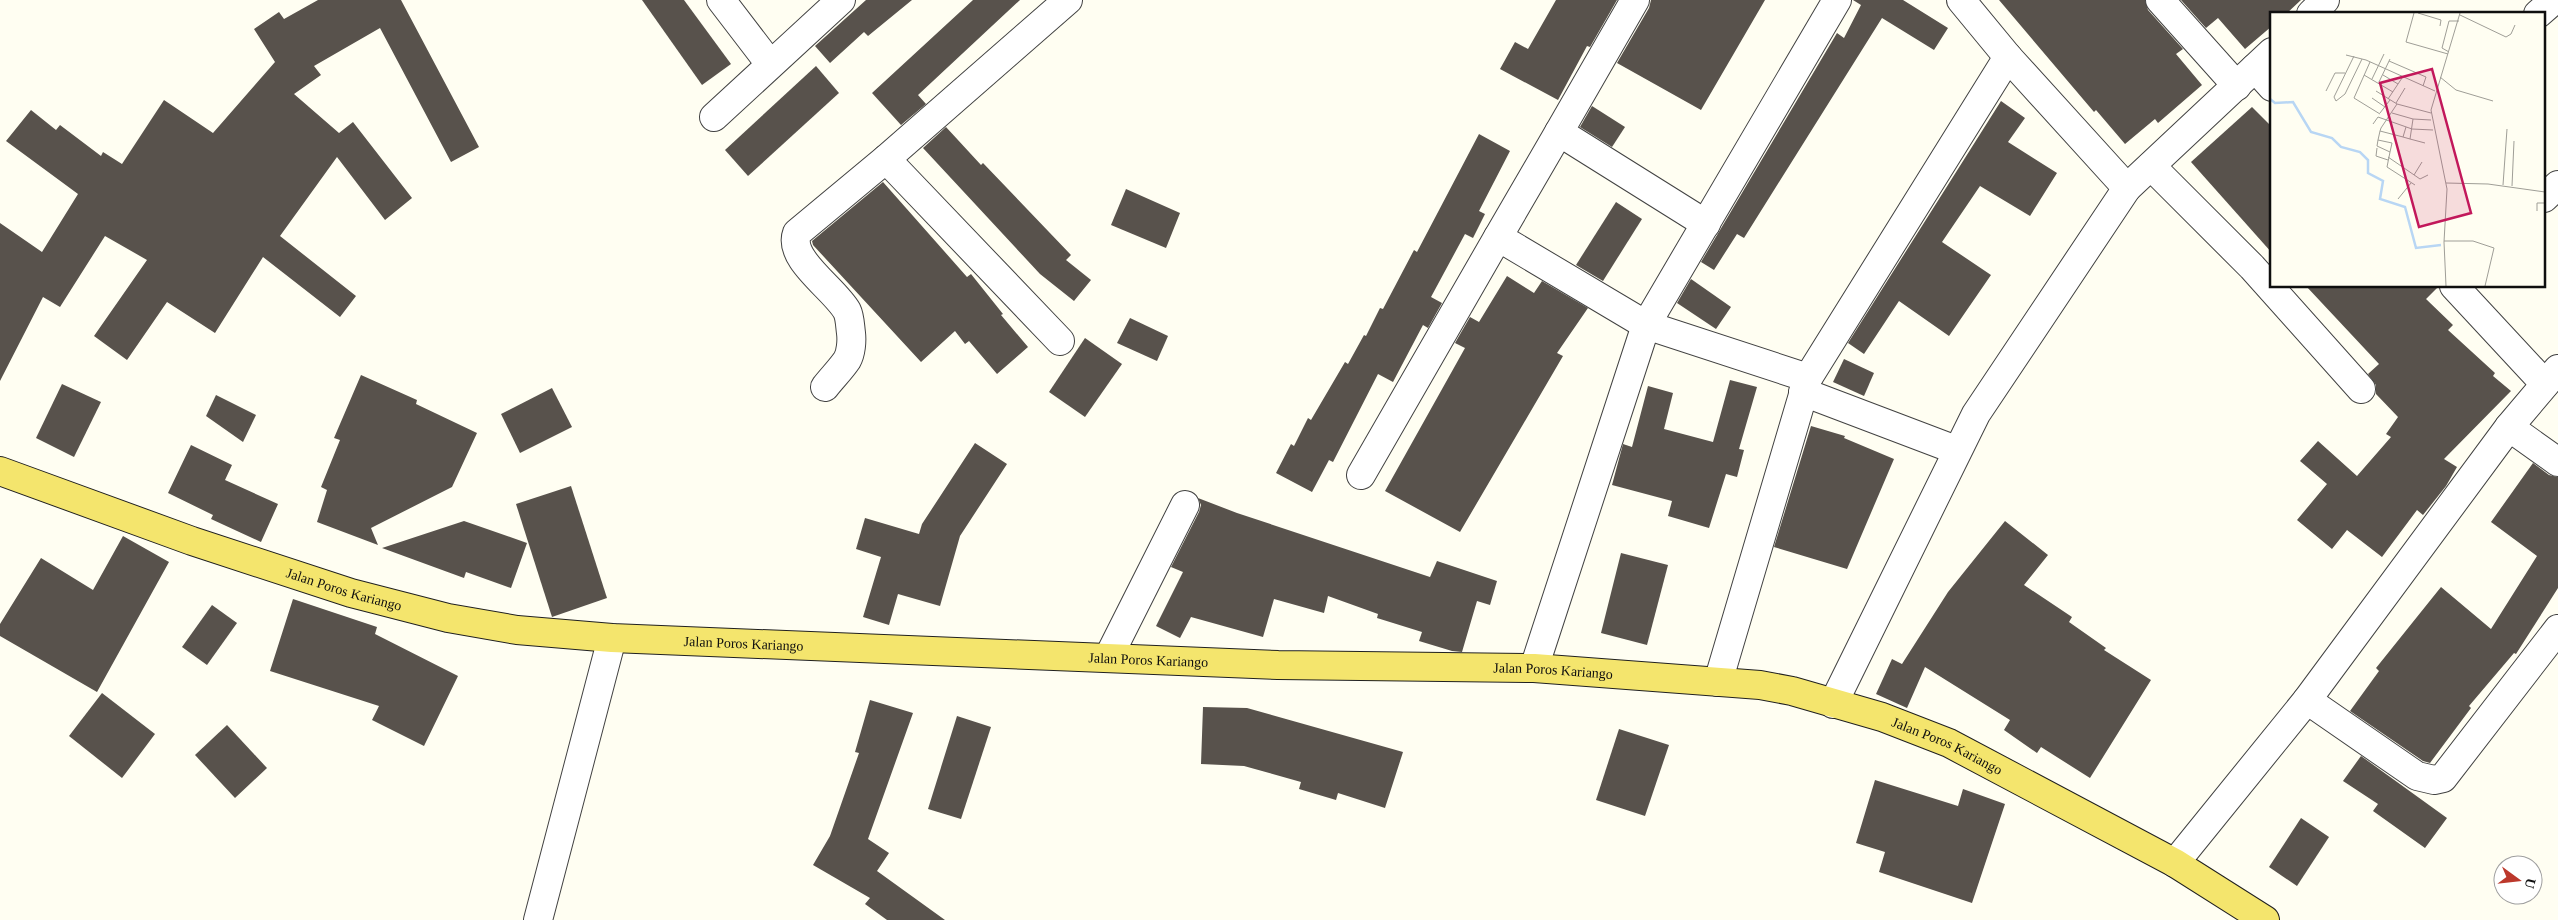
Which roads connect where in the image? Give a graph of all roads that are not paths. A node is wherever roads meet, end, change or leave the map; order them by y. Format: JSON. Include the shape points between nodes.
{"nodes":[{"id":1,"x":721,"y":0,"type":"edge"},
{"id":2,"x":841,"y":0,"type":"edge"},
{"id":3,"x":1068,"y":0,"type":"edge"},
{"id":4,"x":1635,"y":0,"type":"edge"},
{"id":5,"x":1838,"y":0,"type":"edge"},
{"id":6,"x":1961,"y":0,"type":"edge"},
{"id":7,"x":2160,"y":0,"type":"edge"},
{"id":8,"x":2325,"y":0,"type":"edge"},
{"id":9,"x":2554,"y":0,"type":"edge"},
{"id":10,"x":2313,"y":12,"type":"edge"},
{"id":11,"x":2540,"y":12,"type":"edge"},
{"id":12,"x":2008,"y":57,"type":"junction"},
{"id":13,"x":770,"y":64,"type":"junction"},
{"id":14,"x":2259,"y":73,"type":"edge"},
{"id":15,"x":714,"y":117,"type":"dead end"},
{"id":16,"x":1559,"y":132,"type":"junction"},
{"id":17,"x":886,"y":159,"type":"junction"},
{"id":18,"x":2151,"y":166,"type":"junction"},
{"id":19,"x":2558,"y":185,"type":"edge"},
{"id":20,"x":2127,"y":188,"type":"junction"},
{"id":21,"x":2546,"y":196,"type":"edge"},
{"id":22,"x":1706,"y":224,"type":"junction"},
{"id":23,"x":1498,"y":237,"type":"junction"},
{"id":24,"x":2270,"y":287,"type":"edge"},
{"id":25,"x":2271,"y":288,"type":"edge"},
{"id":26,"x":2456,"y":288,"type":"edge"},
{"id":27,"x":1646,"y":325,"type":"junction"},
{"id":28,"x":1060,"y":341,"type":"dead end"},
{"id":29,"x":2551,"y":377,"type":"edge"},
{"id":30,"x":1805,"y":385,"type":"junction"},
{"id":31,"x":825,"y":387,"type":"dead end"},
{"id":32,"x":2361,"y":389,"type":"dead end"},
{"id":33,"x":2509,"y":428,"type":"junction"},
{"id":34,"x":1956,"y":450,"type":"junction"},
{"id":35,"x":2558,"y":462,"type":"edge"},
{"id":36,"x":0,"y":471,"type":"edge"},
{"id":37,"x":1360,"y":475,"type":"dead end"},
{"id":38,"x":1185,"y":505,"type":"dead end"},
{"id":39,"x":2558,"y":629,"type":"edge"},
{"id":40,"x":612,"y":638,"type":"junction"},
{"id":41,"x":1108,"y":658,"type":"junction"},
{"id":42,"x":1534,"y":668,"type":"junction"},
{"id":43,"x":1718,"y":682,"type":"junction"},
{"id":44,"x":2307,"y":700,"type":"junction"},
{"id":45,"x":1833,"y":704,"type":"junction"},
{"id":46,"x":2175,"y":863,"type":"junction"},
{"id":47,"x":538,"y":920,"type":"edge"},
{"id":48,"x":2264,"y":920,"type":"edge"}],
"edges":[{"from":1,"to":13,"type":"street"},
{"from":2,"to":13,"type":"street"},
{"from":3,"to":17,"type":"street"},
{"from":4,"to":16,"type":"street"},
{"from":5,"to":22,"type":"street"},
{"from":6,"to":12,"type":"street"},
{"from":7,"to":14,"type":"street"},
{"from":8,"to":10,"type":"street"},
{"from":9,"to":11,"type":"street"},
{"from":12,"to":20,"type":"street"},
{"from":12,"to":30,"type":"street"},
{"from":13,"to":15,"type":"street"},
{"from":14,"to":18,"type":"street"},
{"from":16,"to":22,"type":"street"},
{"from":16,"to":23,"type":"street"},
{"from":17,"to":28,"type":"street"},
{"from":17,"to":31,"type":"street","via":[[795,238],[795,247],[810,271],[830,289],[847,312],[850,325],[852,340],[848,358]]},
{"from":18,"to":20,"type":"street"},
{"from":18,"to":24,"type":"street"},
{"from":19,"to":21,"type":"street"},
{"from":20,"to":34,"type":"street","via":[[1976,414]]},
{"from":22,"to":27,"type":"street"},
{"from":23,"to":27,"type":"street"},
{"from":23,"to":37,"type":"street"},
{"from":25,"to":32,"type":"street"},
{"from":26,"to":29,"type":"street"},
{"from":27,"to":30,"type":"street"},
{"from":27,"to":42,"type":"street"},
{"from":29,"to":33,"type":"street"},
{"from":30,"to":34,"type":"street"},
{"from":30,"to":43,"type":"street"},
{"from":33,"to":35,"type":"street"},
{"from":33,"to":44,"type":"street"},
{"from":34,"to":45,"type":"street","via":[[1948,473]]},
{"from":36,"to":40,"type":"main road","name":"Jalan Poros Kariango","via":[[192,541],[351,593],[448,618],[517,630]]},
{"from":38,"to":41,"type":"street"},
{"from":39,"to":44,"type":"street","via":[[2443,778],[2434,780],[2416,776]]},
{"from":40,"to":41,"type":"main road","name":"Jalan Poros Kariango"},
{"from":40,"to":47,"type":"street"},
{"from":41,"to":42,"type":"main road","name":"Jalan Poros Kariango","via":[[1278,665]]},
{"from":42,"to":43,"type":"main road","name":"Jalan Poros Kariango"},
{"from":43,"to":45,"type":"main road","name":"Jalan Poros Kariango","via":[[1784,690]]},
{"from":44,"to":46,"type":"street"},
{"from":45,"to":46,"type":"main road","name":"Jalan Poros Kariango","via":[[1882,717],[1949,743]]},
{"from":46,"to":48,"type":"main road","name":"Jalan Poros Kariango"}]}
